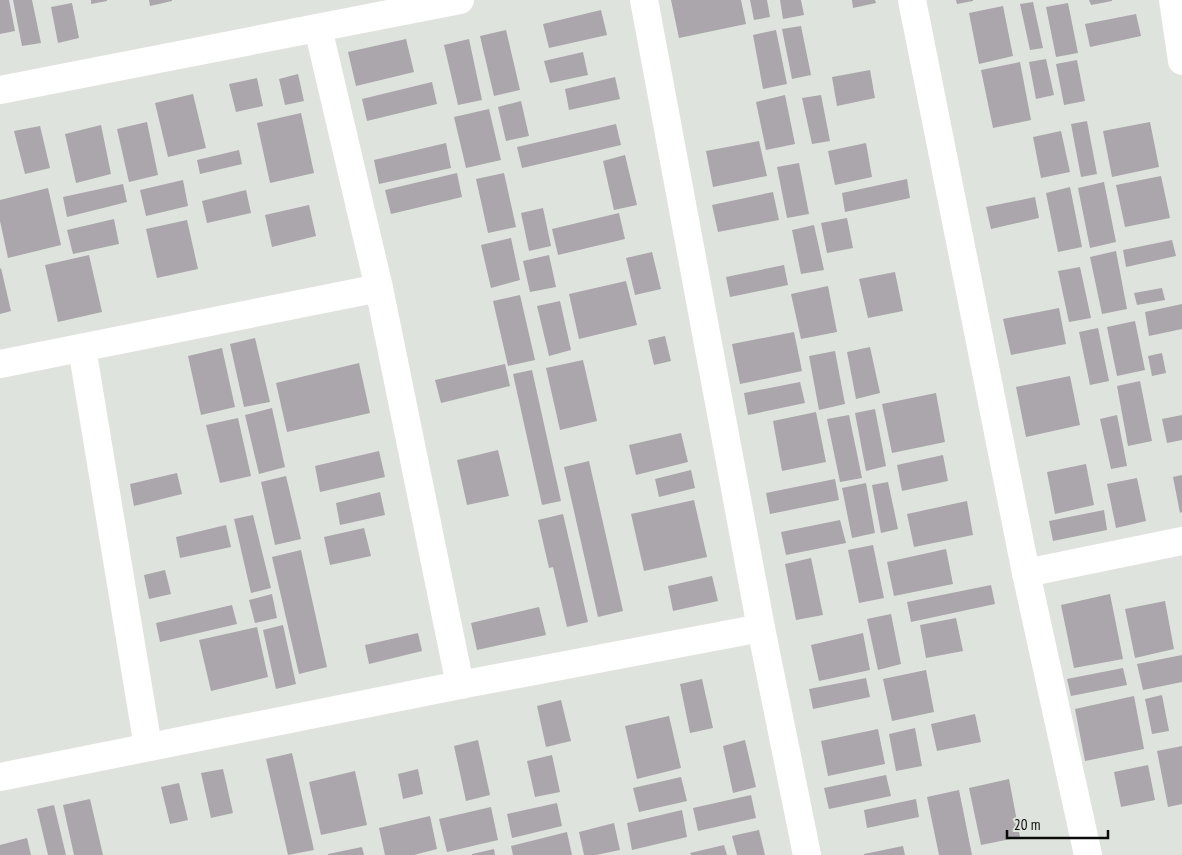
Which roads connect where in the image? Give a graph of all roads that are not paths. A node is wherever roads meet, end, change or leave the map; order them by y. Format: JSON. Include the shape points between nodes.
{"nodes":[{"id":1,"x":460,"y":0,"type":"edge"},
{"id":2,"x":644,"y":0,"type":"edge"},
{"id":3,"x":912,"y":0,"type":"edge"},
{"id":4,"x":1173,"y":0,"type":"edge"},
{"id":5,"x":318,"y":28,"type":"junction"},
{"id":6,"x":1182,"y":61,"type":"edge"},
{"id":7,"x":0,"y":90,"type":"edge"},
{"id":8,"x":379,"y":288,"type":"junction"},
{"id":9,"x":82,"y":348,"type":"junction"},
{"id":10,"x":0,"y":364,"type":"edge"},
{"id":11,"x":1182,"y":541,"type":"edge"},
{"id":12,"x":1026,"y":573,"type":"junction"},
{"id":13,"x":761,"y":628,"type":"junction"},
{"id":14,"x":460,"y":685,"type":"junction"},
{"id":15,"x":148,"y":747,"type":"junction"},
{"id":16,"x":0,"y":777,"type":"edge"},
{"id":17,"x":807,"y":855,"type":"edge"},
{"id":18,"x":1088,"y":855,"type":"edge"}],
"edges":[{"from":1,"to":5,"type":"street"},
{"from":2,"to":13,"type":"street"},
{"from":3,"to":12,"type":"street"},
{"from":4,"to":6,"type":"street"},
{"from":5,"to":7,"type":"street"},
{"from":5,"to":8,"type":"street"},
{"from":8,"to":9,"type":"street"},
{"from":8,"to":14,"type":"street"},
{"from":9,"to":10,"type":"street"},
{"from":9,"to":15,"type":"street"},
{"from":11,"to":12,"type":"street"},
{"from":12,"to":18,"type":"street"},
{"from":13,"to":14,"type":"street"},
{"from":13,"to":17,"type":"street"},
{"from":14,"to":15,"type":"street"},
{"from":15,"to":16,"type":"street"}]}
